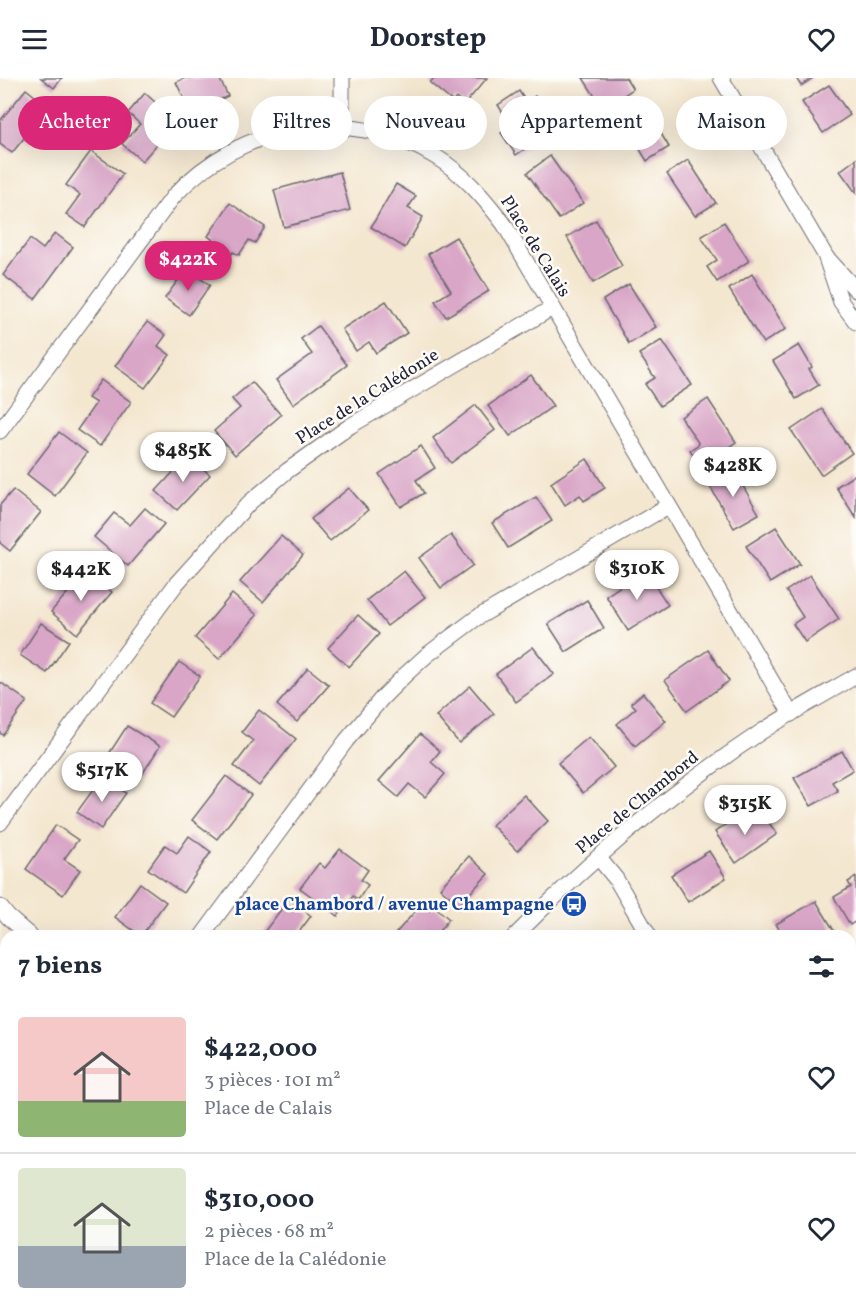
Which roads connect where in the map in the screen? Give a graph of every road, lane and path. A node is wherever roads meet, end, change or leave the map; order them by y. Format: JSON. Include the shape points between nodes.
{"nodes":[{"id":1,"x":342,"y":78,"type":"edge"},
{"id":2,"x":721,"y":78,"type":"edge"},
{"id":3,"x":342,"y":96,"type":"edge"},
{"id":4,"x":352,"y":128,"type":"edge"},
{"id":5,"x":251,"y":142,"type":"edge"},
{"id":6,"x":825,"y":255,"type":"junction"},
{"id":7,"x":856,"y":290,"type":"edge"},
{"id":8,"x":552,"y":308,"type":"junction"},
{"id":9,"x":856,"y":322,"type":"edge"},
{"id":10,"x":0,"y":431,"type":"edge"},
{"id":11,"x":668,"y":506,"type":"junction"},
{"id":12,"x":856,"y":676,"type":"edge"},
{"id":13,"x":791,"y":714,"type":"junction"},
{"id":14,"x":0,"y":823,"type":"edge"},
{"id":15,"x":598,"y":857,"type":"junction"},
{"id":16,"x":0,"y":907,"type":"edge"},
{"id":17,"x":23,"y":930,"type":"edge"},
{"id":18,"x":206,"y":930,"type":"edge"},
{"id":19,"x":521,"y":930,"type":"edge"},
{"id":20,"x":646,"y":930,"type":"edge"}],
"edges":[{"from":1,"to":3,"type":"street"},
{"from":2,"to":6,"type":"street"},
{"from":4,"to":8,"type":"street","name":"Place de Calais","via":[[396,137],[454,169],[504,224]]},
{"from":5,"to":10,"type":"street","name":"Place de Calais","via":[[211,162],[168,203]]},
{"from":6,"to":7,"type":"street"},
{"from":6,"to":9,"type":"street","via":[[841,302]]},
{"from":8,"to":11,"type":"street","name":"Place de Calais"},
{"from":8,"to":14,"type":"street","name":"Place de la Calédonie","via":[[350,426],[249,503],[176,584]]},
{"from":11,"to":13,"type":"street","name":"Place de Calais"},
{"from":11,"to":18,"type":"street","via":[[475,619],[405,675],[351,735]]},
{"from":12,"to":13,"type":"street","name":"Place de Chambord"},
{"from":13,"to":15,"type":"street","name":"Place de Chambord","via":[[675,792]]},
{"from":15,"to":19,"type":"street","name":"Place de Chambord"},
{"from":15,"to":20,"type":"street","via":[[616,879]]},
{"from":16,"to":17,"type":"street"}]}
